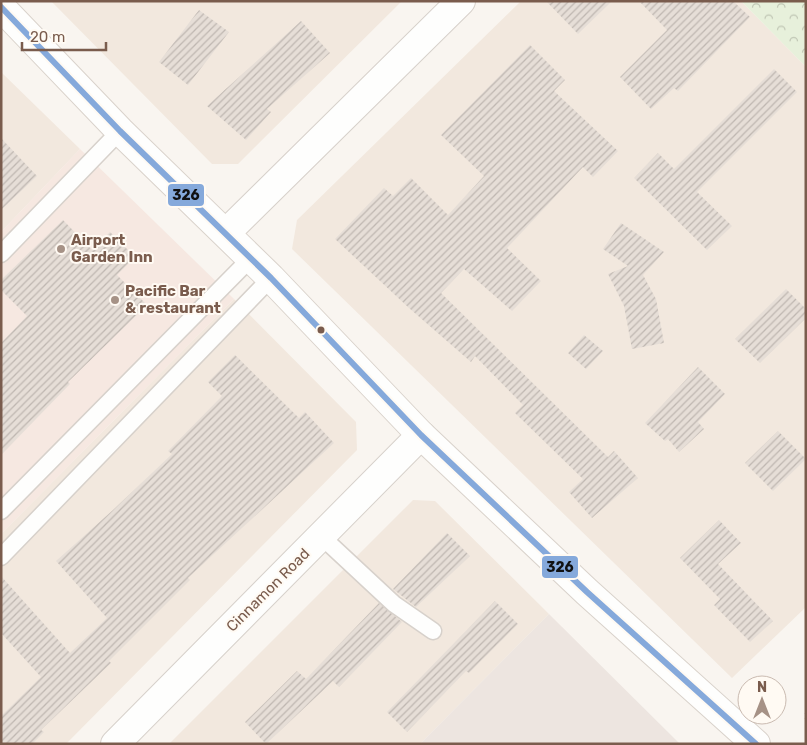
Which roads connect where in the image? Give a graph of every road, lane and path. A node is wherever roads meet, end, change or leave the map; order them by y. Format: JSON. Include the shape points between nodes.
{"nodes":[{"id":1,"x":461,"y":1,"type":"edge"},
{"id":2,"x":1,"y":7,"type":"edge"},
{"id":3,"x":120,"y":131,"type":"junction"},
{"id":4,"x":226,"y":233,"type":"junction"},
{"id":5,"x":1,"y":254,"type":"edge"},
{"id":6,"x":251,"y":258,"type":"junction"},
{"id":7,"x":271,"y":278,"type":"junction"},
{"id":8,"x":421,"y":435,"type":"junction"},
{"id":9,"x":1,"y":511,"type":"edge"},
{"id":10,"x":321,"y":536,"type":"junction"},
{"id":11,"x":1,"y":557,"type":"edge"},
{"id":12,"x":433,"y":631,"type":"dead end"},
{"id":13,"x":806,"y":713,"type":"edge"},
{"id":14,"x":806,"y":723,"type":"edge"},
{"id":15,"x":115,"y":744,"type":"edge"},
{"id":16,"x":756,"y":744,"type":"edge"}],
"edges":[{"from":1,"to":4,"type":"main road"},
{"from":2,"to":3,"type":"main road"},
{"from":3,"to":4,"type":"main road"},
{"from":3,"to":5,"type":"lane"},
{"from":4,"to":6,"type":"main road"},
{"from":6,"to":7,"type":"main road"},
{"from":6,"to":9,"type":"lane"},
{"from":7,"to":8,"type":"main road"},
{"from":7,"to":11,"type":"lane"},
{"from":8,"to":10,"type":"main road","name":"Cinnamon Road"},
{"from":8,"to":16,"type":"main road","via":[[587,592]]},
{"from":10,"to":12,"type":"lane","via":[[394,604]]},
{"from":10,"to":15,"type":"main road","name":"Cinnamon Road"},
{"from":13,"to":14,"type":"path"}]}
